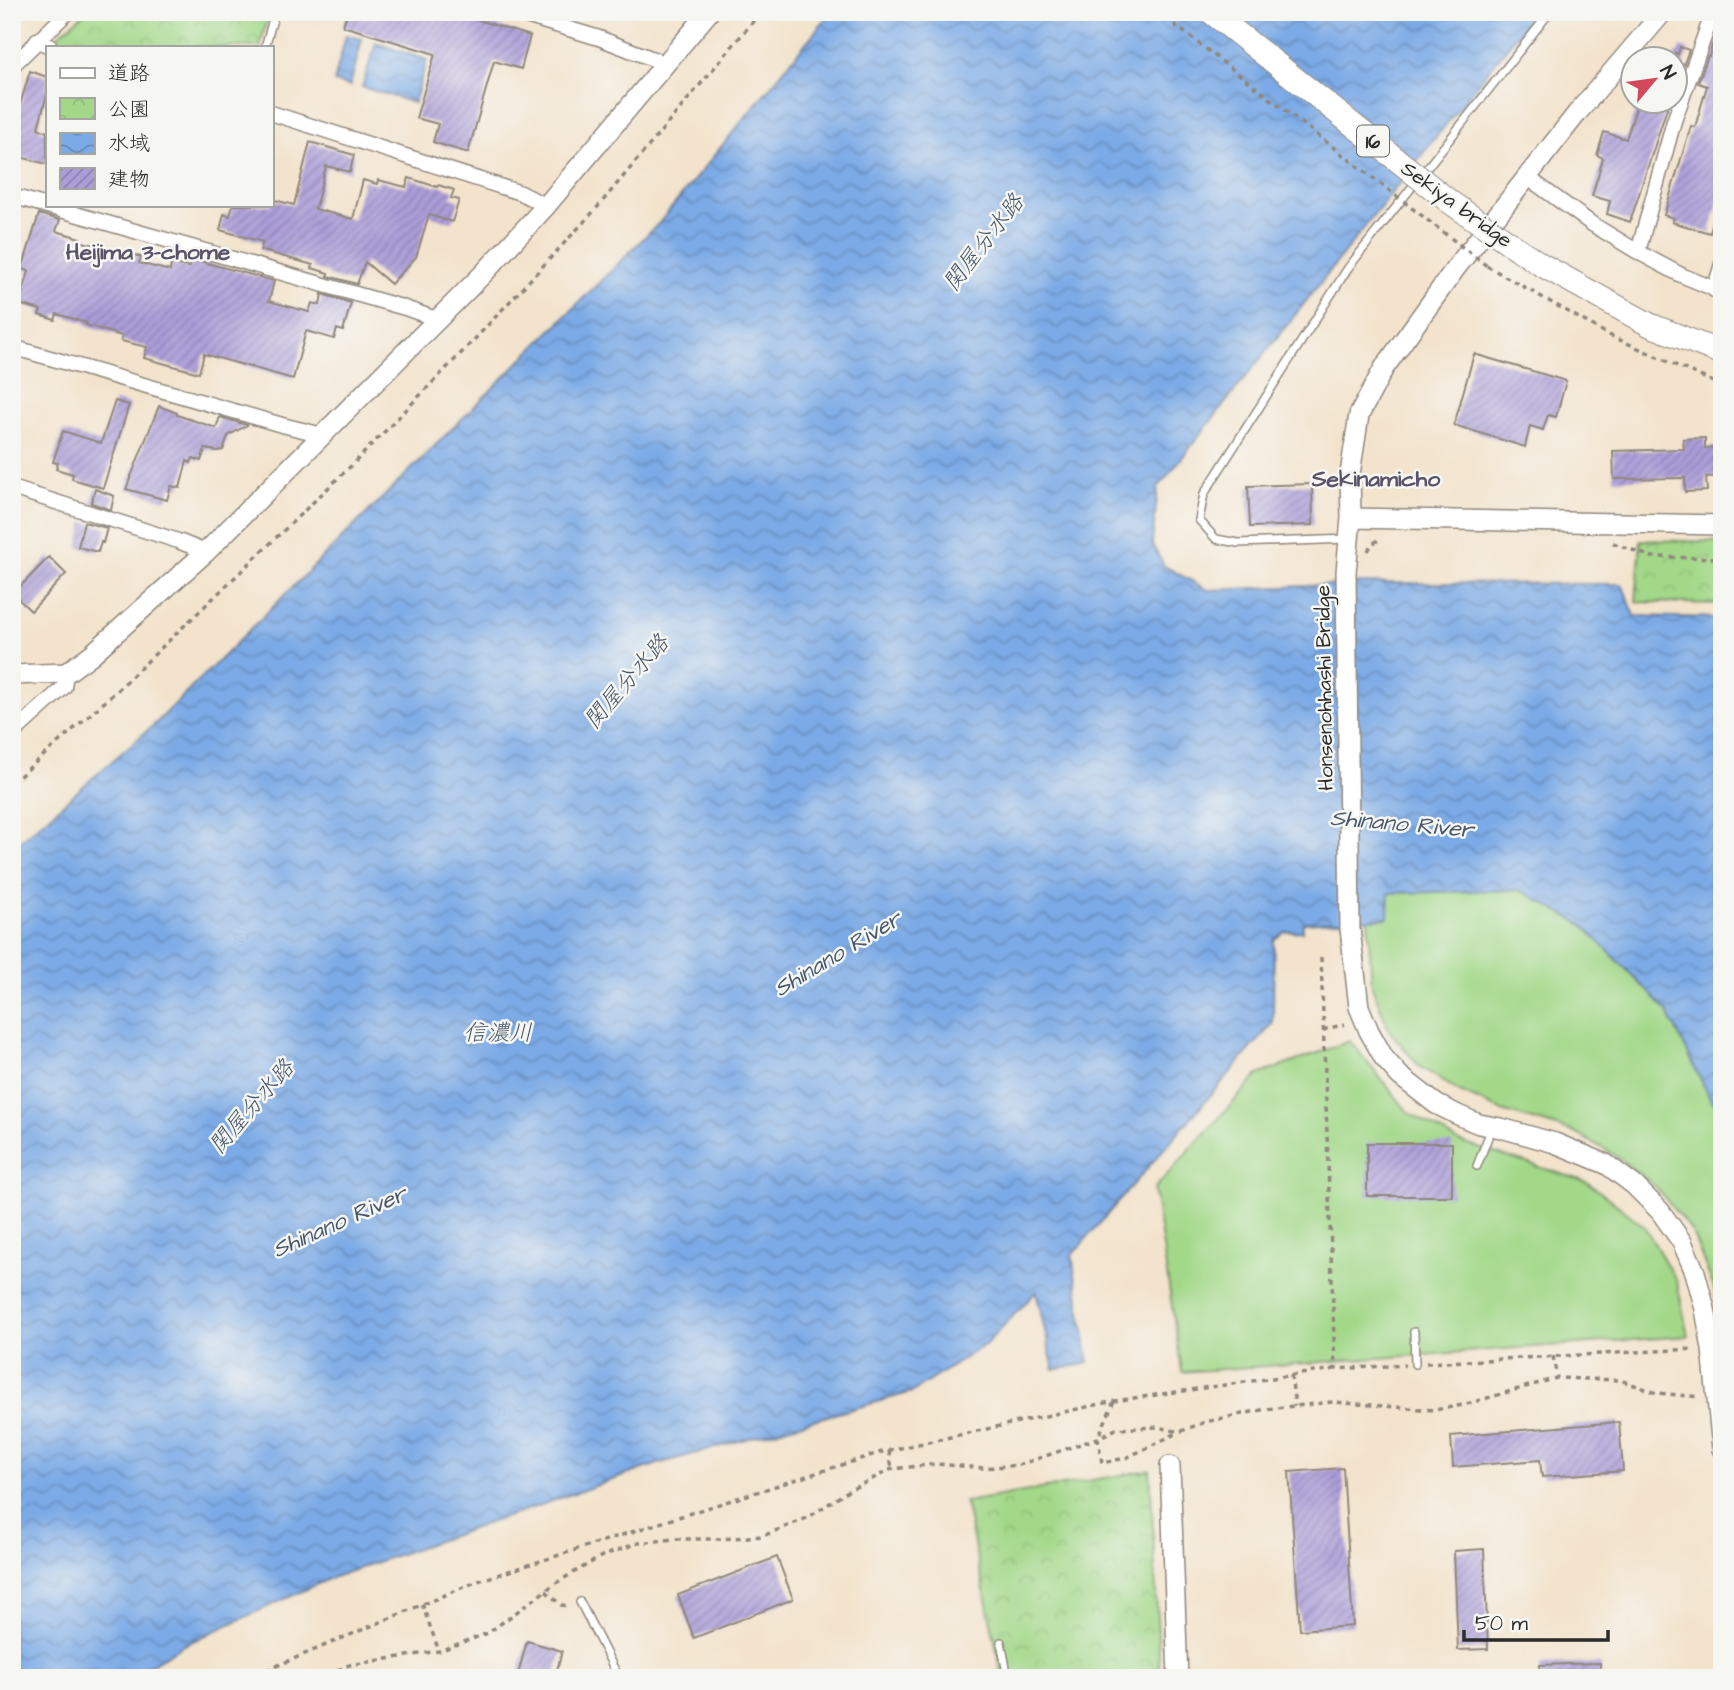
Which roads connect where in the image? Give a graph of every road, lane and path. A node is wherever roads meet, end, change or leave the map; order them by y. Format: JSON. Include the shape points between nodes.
{"nodes":[{"id":1,"x":68,"y":12,"type":"edge"},
{"id":2,"x":275,"y":12,"type":"edge"},
{"id":3,"x":513,"y":12,"type":"edge"},
{"id":4,"x":709,"y":12,"type":"edge"},
{"id":5,"x":761,"y":12,"type":"edge"},
{"id":6,"x":1158,"y":12,"type":"edge"},
{"id":7,"x":1210,"y":12,"type":"edge"},
{"id":8,"x":1550,"y":12,"type":"edge"},
{"id":9,"x":1663,"y":12,"type":"edge"},
{"id":10,"x":1713,"y":12,"type":"edge"},
{"id":11,"x":37,"y":40,"type":"junction"},
{"id":12,"x":49,"y":46,"type":"edge"},
{"id":13,"x":265,"y":46,"type":"edge"},
{"id":14,"x":666,"y":64,"type":"junction"},
{"id":15,"x":12,"y":66,"type":"edge"},
{"id":16,"x":273,"y":114,"type":"edge"},
{"id":17,"x":1527,"y":177,"type":"junction"},
{"id":18,"x":12,"y":196,"type":"edge"},
{"id":19,"x":46,"y":206,"type":"edge"},
{"id":20,"x":47,"y":206,"type":"edge"},
{"id":21,"x":546,"y":206,"type":"junction"},
{"id":22,"x":1637,"y":252,"type":"junction"},
{"id":23,"x":1722,"y":264,"type":"edge"},
{"id":24,"x":1718,"y":291,"type":"edge"},
{"id":25,"x":439,"y":320,"type":"junction"},
{"id":26,"x":12,"y":347,"type":"edge"},
{"id":27,"x":1722,"y":353,"type":"edge"},
{"id":28,"x":1722,"y":386,"type":"edge"},
{"id":29,"x":323,"y":435,"type":"junction"},
{"id":30,"x":12,"y":488,"type":"edge"},
{"id":31,"x":1351,"y":518,"type":"junction"},
{"id":32,"x":1722,"y":525,"type":"edge"},
{"id":33,"x":1387,"y":537,"type":"dead end"},
{"id":34,"x":1349,"y":539,"type":"junction"},
{"id":35,"x":1604,"y":540,"type":"dead end"},
{"id":36,"x":206,"y":552,"type":"junction"},
{"id":37,"x":1365,"y":556,"type":"dead end"},
{"id":38,"x":1722,"y":558,"type":"edge"},
{"id":39,"x":66,"y":673,"type":"junction"},
{"id":40,"x":12,"y":675,"type":"edge"},
{"id":41,"x":12,"y":734,"type":"edge"},
{"id":42,"x":12,"y":783,"type":"edge"},
{"id":43,"x":1321,"y":957,"type":"dead end"},
{"id":44,"x":1492,"y":1126,"type":"junction"},
{"id":45,"x":1478,"y":1166,"type":"dead end"},
{"id":46,"x":1414,"y":1332,"type":"dead end"},
{"id":47,"x":1712,"y":1349,"type":"junction"},
{"id":48,"x":1553,"y":1356,"type":"junction"},
{"id":49,"x":1415,"y":1364,"type":"junction"},
{"id":50,"x":1335,"y":1369,"type":"junction"},
{"id":51,"x":1291,"y":1375,"type":"junction"},
{"id":52,"x":1557,"y":1378,"type":"junction"},
{"id":53,"x":1717,"y":1398,"type":"junction"},
{"id":54,"x":1114,"y":1401,"type":"junction"},
{"id":55,"x":1295,"y":1406,"type":"junction"},
{"id":56,"x":1179,"y":1432,"type":"junction"},
{"id":57,"x":1098,"y":1438,"type":"junction"},
{"id":58,"x":1722,"y":1449,"type":"edge"},
{"id":59,"x":889,"y":1451,"type":"junction"},
{"id":60,"x":1170,"y":1466,"type":"dead end"},
{"id":61,"x":892,"y":1469,"type":"junction"},
{"id":62,"x":546,"y":1591,"type":"junction"},
{"id":63,"x":580,"y":1602,"type":"joint"},
{"id":64,"x":422,"y":1604,"type":"junction"},
{"id":65,"x":1000,"y":1642,"type":"dead end"},
{"id":66,"x":439,"y":1651,"type":"junction"},
{"id":67,"x":248,"y":1678,"type":"edge"},
{"id":68,"x":319,"y":1678,"type":"edge"},
{"id":69,"x":619,"y":1678,"type":"edge"},
{"id":70,"x":1008,"y":1678,"type":"edge"},
{"id":71,"x":1178,"y":1678,"type":"edge"}],
"edges":[{"from":1,"to":11,"type":"street"},
{"from":2,"to":13,"type":"lane"},
{"from":3,"to":14,"type":"street"},
{"from":4,"to":14,"type":"street"},
{"from":5,"to":42,"type":"path","via":[[596,209],[464,351],[158,651]]},
{"from":6,"to":28,"type":"path","bridge":true,"via":[[1487,266],[1609,335]]},
{"from":7,"to":27,"type":"main road","name":"Sekiya bridge","number":"16","bridge":true,"via":[[1450,202],[1540,264],[1650,325]]},
{"from":8,"to":34,"type":"lane","via":[[1348,268],[1203,494],[1199,520],[1216,539],[1238,543]]},
{"from":9,"to":17,"type":"street","name":"Honsenohhashi Bridge"},
{"from":10,"to":22,"type":"street","via":[[1674,121]]},
{"from":11,"to":12,"type":"street"},
{"from":11,"to":15,"type":"street"},
{"from":14,"to":21,"type":"street"},
{"from":16,"to":21,"type":"street","via":[[521,193]]},
{"from":17,"to":22,"type":"street"},
{"from":17,"to":31,"type":"street","name":"Honsenohhashi Bridge","via":[[1384,368],[1359,415],[1350,474]]},
{"from":18,"to":19,"type":"street"},
{"from":20,"to":25,"type":"street"},
{"from":21,"to":25,"type":"street"},
{"from":22,"to":24,"type":"street"},
{"from":23,"to":24,"type":"street"},
{"from":25,"to":29,"type":"street"},
{"from":26,"to":29,"type":"street"},
{"from":29,"to":36,"type":"street"},
{"from":30,"to":36,"type":"street"},
{"from":31,"to":32,"type":"street"},
{"from":31,"to":34,"type":"street","name":"Honsenohhashi Bridge"},
{"from":33,"to":37,"type":"path","via":[[1372,544]]},
{"from":34,"to":44,"type":"street","name":"Honsenohhashi Bridge","via":[[1350,929],[1359,1007],[1384,1058],[1400,1076],[1436,1104]]},
{"from":35,"to":38,"type":"path","via":[[1652,557]]},
{"from":36,"to":39,"type":"street"},
{"from":39,"to":40,"type":"street"},
{"from":39,"to":41,"type":"street","via":[[64,687]]},
{"from":43,"to":50,"type":"path"},
{"from":44,"to":45,"type":"lane"},
{"from":44,"to":47,"type":"street","name":"Honsenohhashi Bridge","via":[[1555,1143],[1606,1164],[1660,1210],[1695,1272]]},
{"from":46,"to":49,"type":"lane"},
{"from":47,"to":48,"type":"path"},
{"from":47,"to":53,"type":"street","name":"Honsenohhashi Bridge"},
{"from":48,"to":49,"type":"path"},
{"from":48,"to":52,"type":"path"},
{"from":49,"to":50,"type":"path"},
{"from":50,"to":51,"type":"path"},
{"from":51,"to":54,"type":"path"},
{"from":51,"to":55,"type":"path"},
{"from":52,"to":53,"type":"path","via":[[1619,1380],[1657,1393]]},
{"from":52,"to":55,"type":"path","via":[[1434,1410],[1333,1402]]},
{"from":53,"to":58,"type":"street","name":"Honsenohhashi Bridge"},
{"from":54,"to":57,"type":"path"},
{"from":54,"to":59,"type":"path"},
{"from":55,"to":56,"type":"path","via":[[1205,1422]]},
{"from":56,"to":57,"type":"path","via":[[1158,1427],[1116,1429]]},
{"from":56,"to":57,"type":"path","via":[[1126,1458],[1102,1463]]},
{"from":57,"to":61,"type":"path","via":[[1019,1465],[937,1464]]},
{"from":59,"to":61,"type":"path"},
{"from":59,"to":64,"type":"path","via":[[478,1581]]},
{"from":60,"to":71,"type":"street"},
{"from":61,"to":62,"type":"path","via":[[807,1518],[763,1536],[638,1543],[601,1556]]},
{"from":62,"to":63,"type":"path","via":[[561,1605]]},
{"from":62,"to":66,"type":"path","via":[[488,1633]]},
{"from":63,"to":69,"type":"lane"},
{"from":64,"to":66,"type":"path"},
{"from":64,"to":67,"type":"path"},
{"from":65,"to":70,"type":"lane"},
{"from":66,"to":68,"type":"path","via":[[349,1665]]}]}
